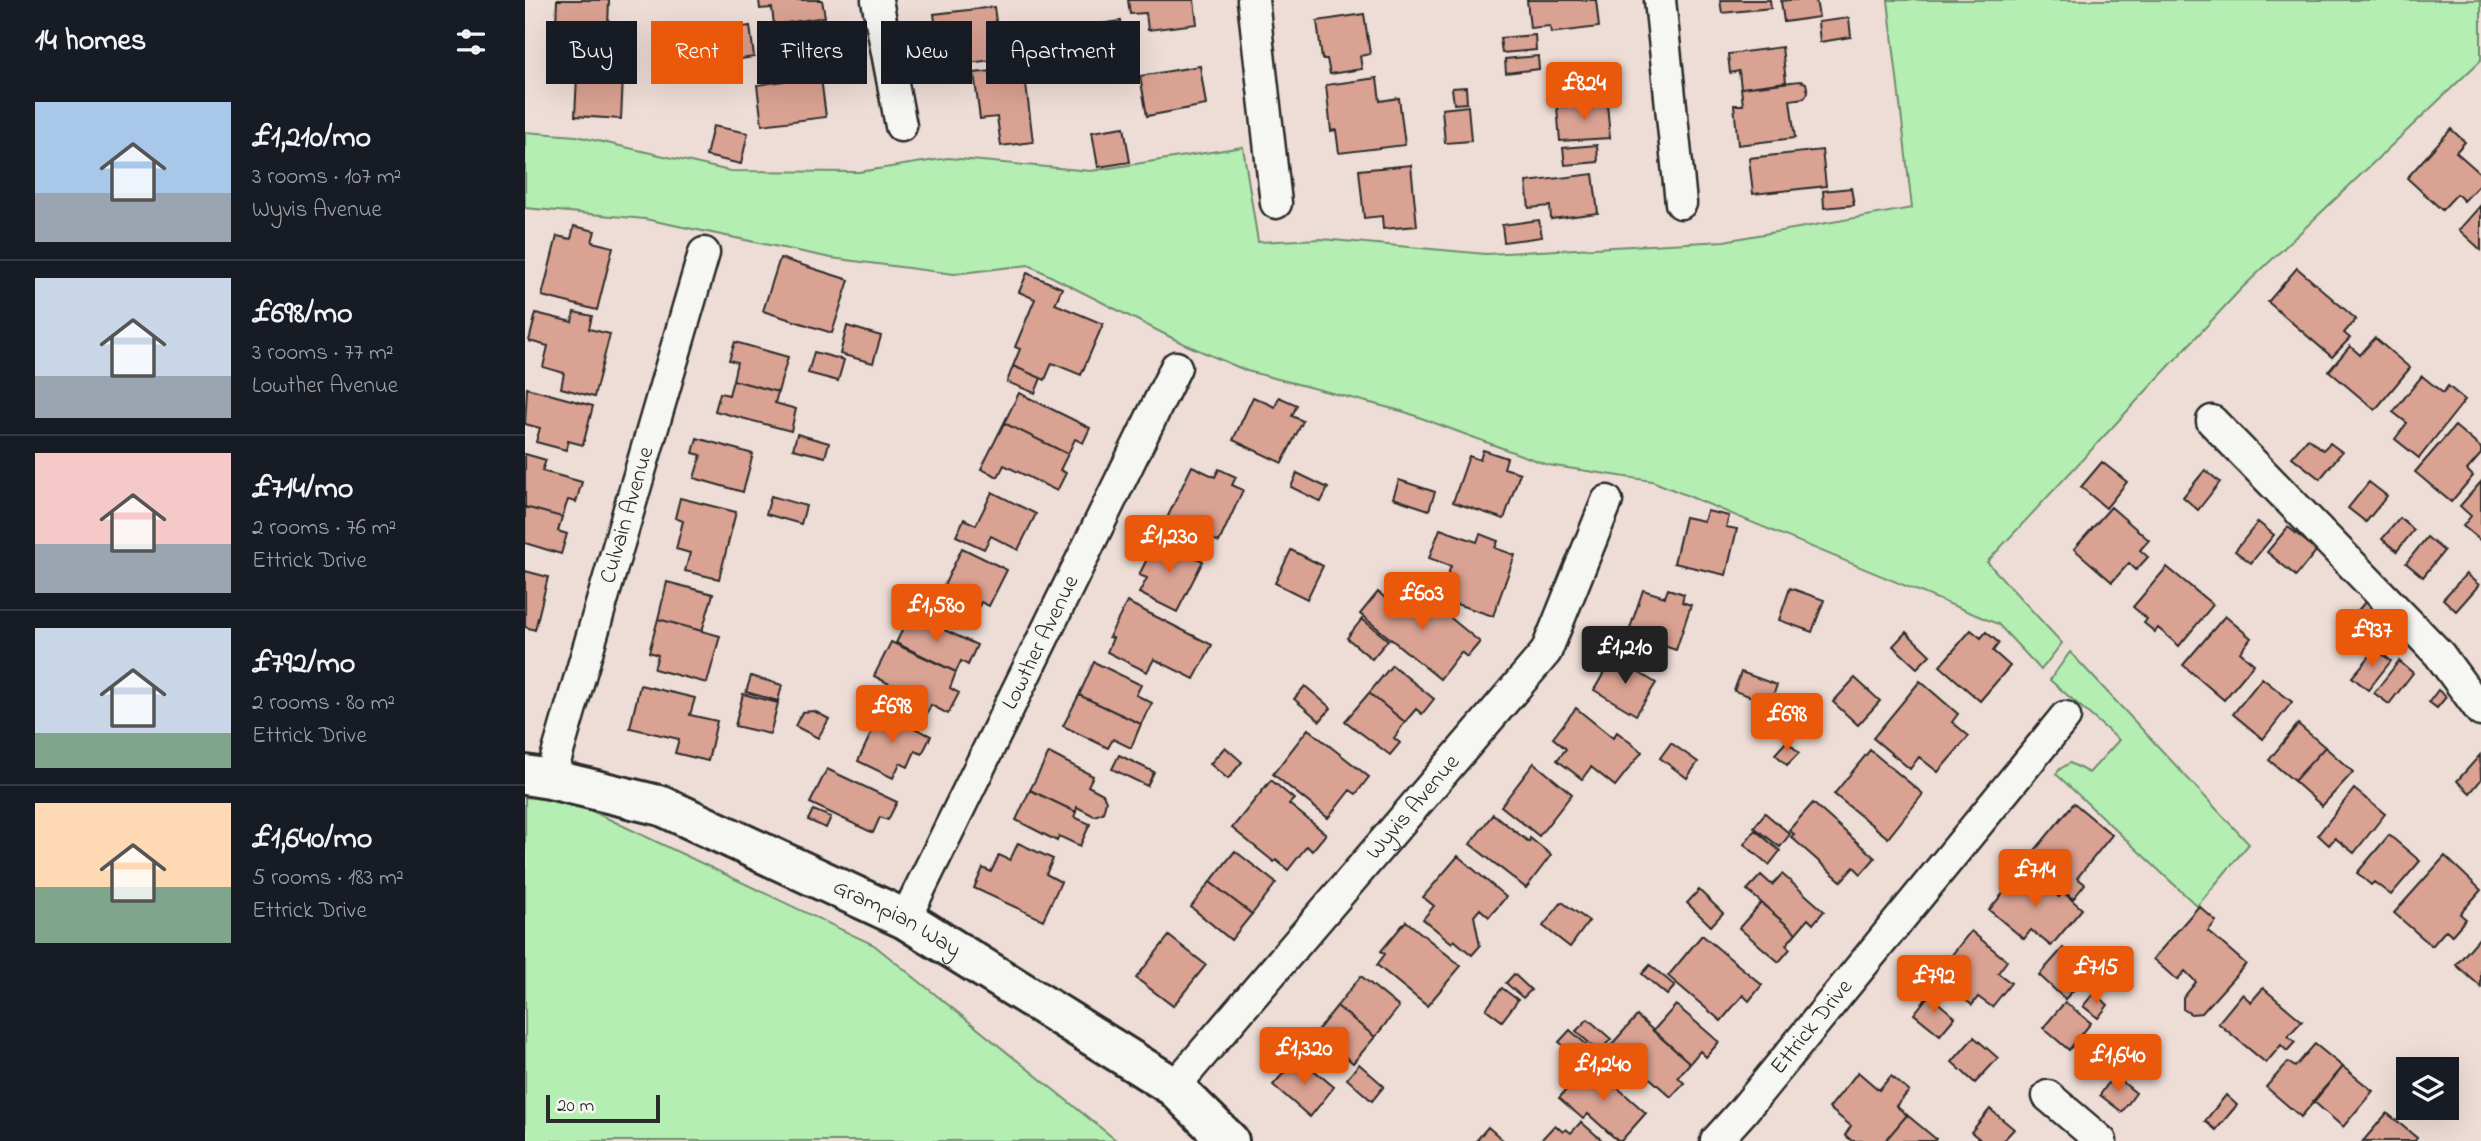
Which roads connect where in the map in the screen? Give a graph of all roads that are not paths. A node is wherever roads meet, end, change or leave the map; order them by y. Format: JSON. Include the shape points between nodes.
{"nodes":[{"id":1,"x":877,"y":0,"type":"edge"},
{"id":2,"x":1253,"y":0,"type":"edge"},
{"id":3,"x":1660,"y":0,"type":"edge"},
{"id":4,"x":901,"y":126,"type":"dead end"},
{"id":5,"x":1276,"y":203,"type":"dead end"},
{"id":6,"x":1681,"y":203,"type":"dead end"},
{"id":7,"x":704,"y":253,"type":"dead end"},
{"id":8,"x":1176,"y":367,"type":"dead end"},
{"id":9,"x":2212,"y":421,"type":"dead end"},
{"id":10,"x":1607,"y":501,"type":"dead end"},
{"id":11,"x":2481,"y":711,"type":"edge"},
{"id":12,"x":2065,"y":717,"type":"dead end"},
{"id":13,"x":538,"y":777,"type":"edge"},
{"id":14,"x":905,"y":919,"type":"junction"},
{"id":15,"x":1174,"y":1087,"type":"junction"},
{"id":16,"x":2048,"y":1096,"type":"dead end"},
{"id":17,"x":1229,"y":1141,"type":"edge"},
{"id":18,"x":1716,"y":1141,"type":"edge"},
{"id":19,"x":2101,"y":1141,"type":"edge"}],
"edges":[{"from":1,"to":4,"type":"street"},
{"from":2,"to":5,"type":"street"},
{"from":3,"to":6,"type":"street"},
{"from":7,"to":13,"type":"street","name":"Culvain Avenue"},
{"from":8,"to":14,"type":"street","name":"Lowther Avenue"},
{"from":9,"to":11,"type":"street","via":[[2439,654]]},
{"from":10,"to":15,"type":"street","name":"Wyvis Avenue","via":[[1546,652]]},
{"from":12,"to":18,"type":"street","name":"Ettrick Drive"},
{"from":13,"to":14,"type":"street","name":"Grampian Way","via":[[662,806]]},
{"from":14,"to":15,"type":"street","name":"Grampian Way"},
{"from":15,"to":17,"type":"street","name":"Grampian Way"},
{"from":16,"to":19,"type":"street"}]}
